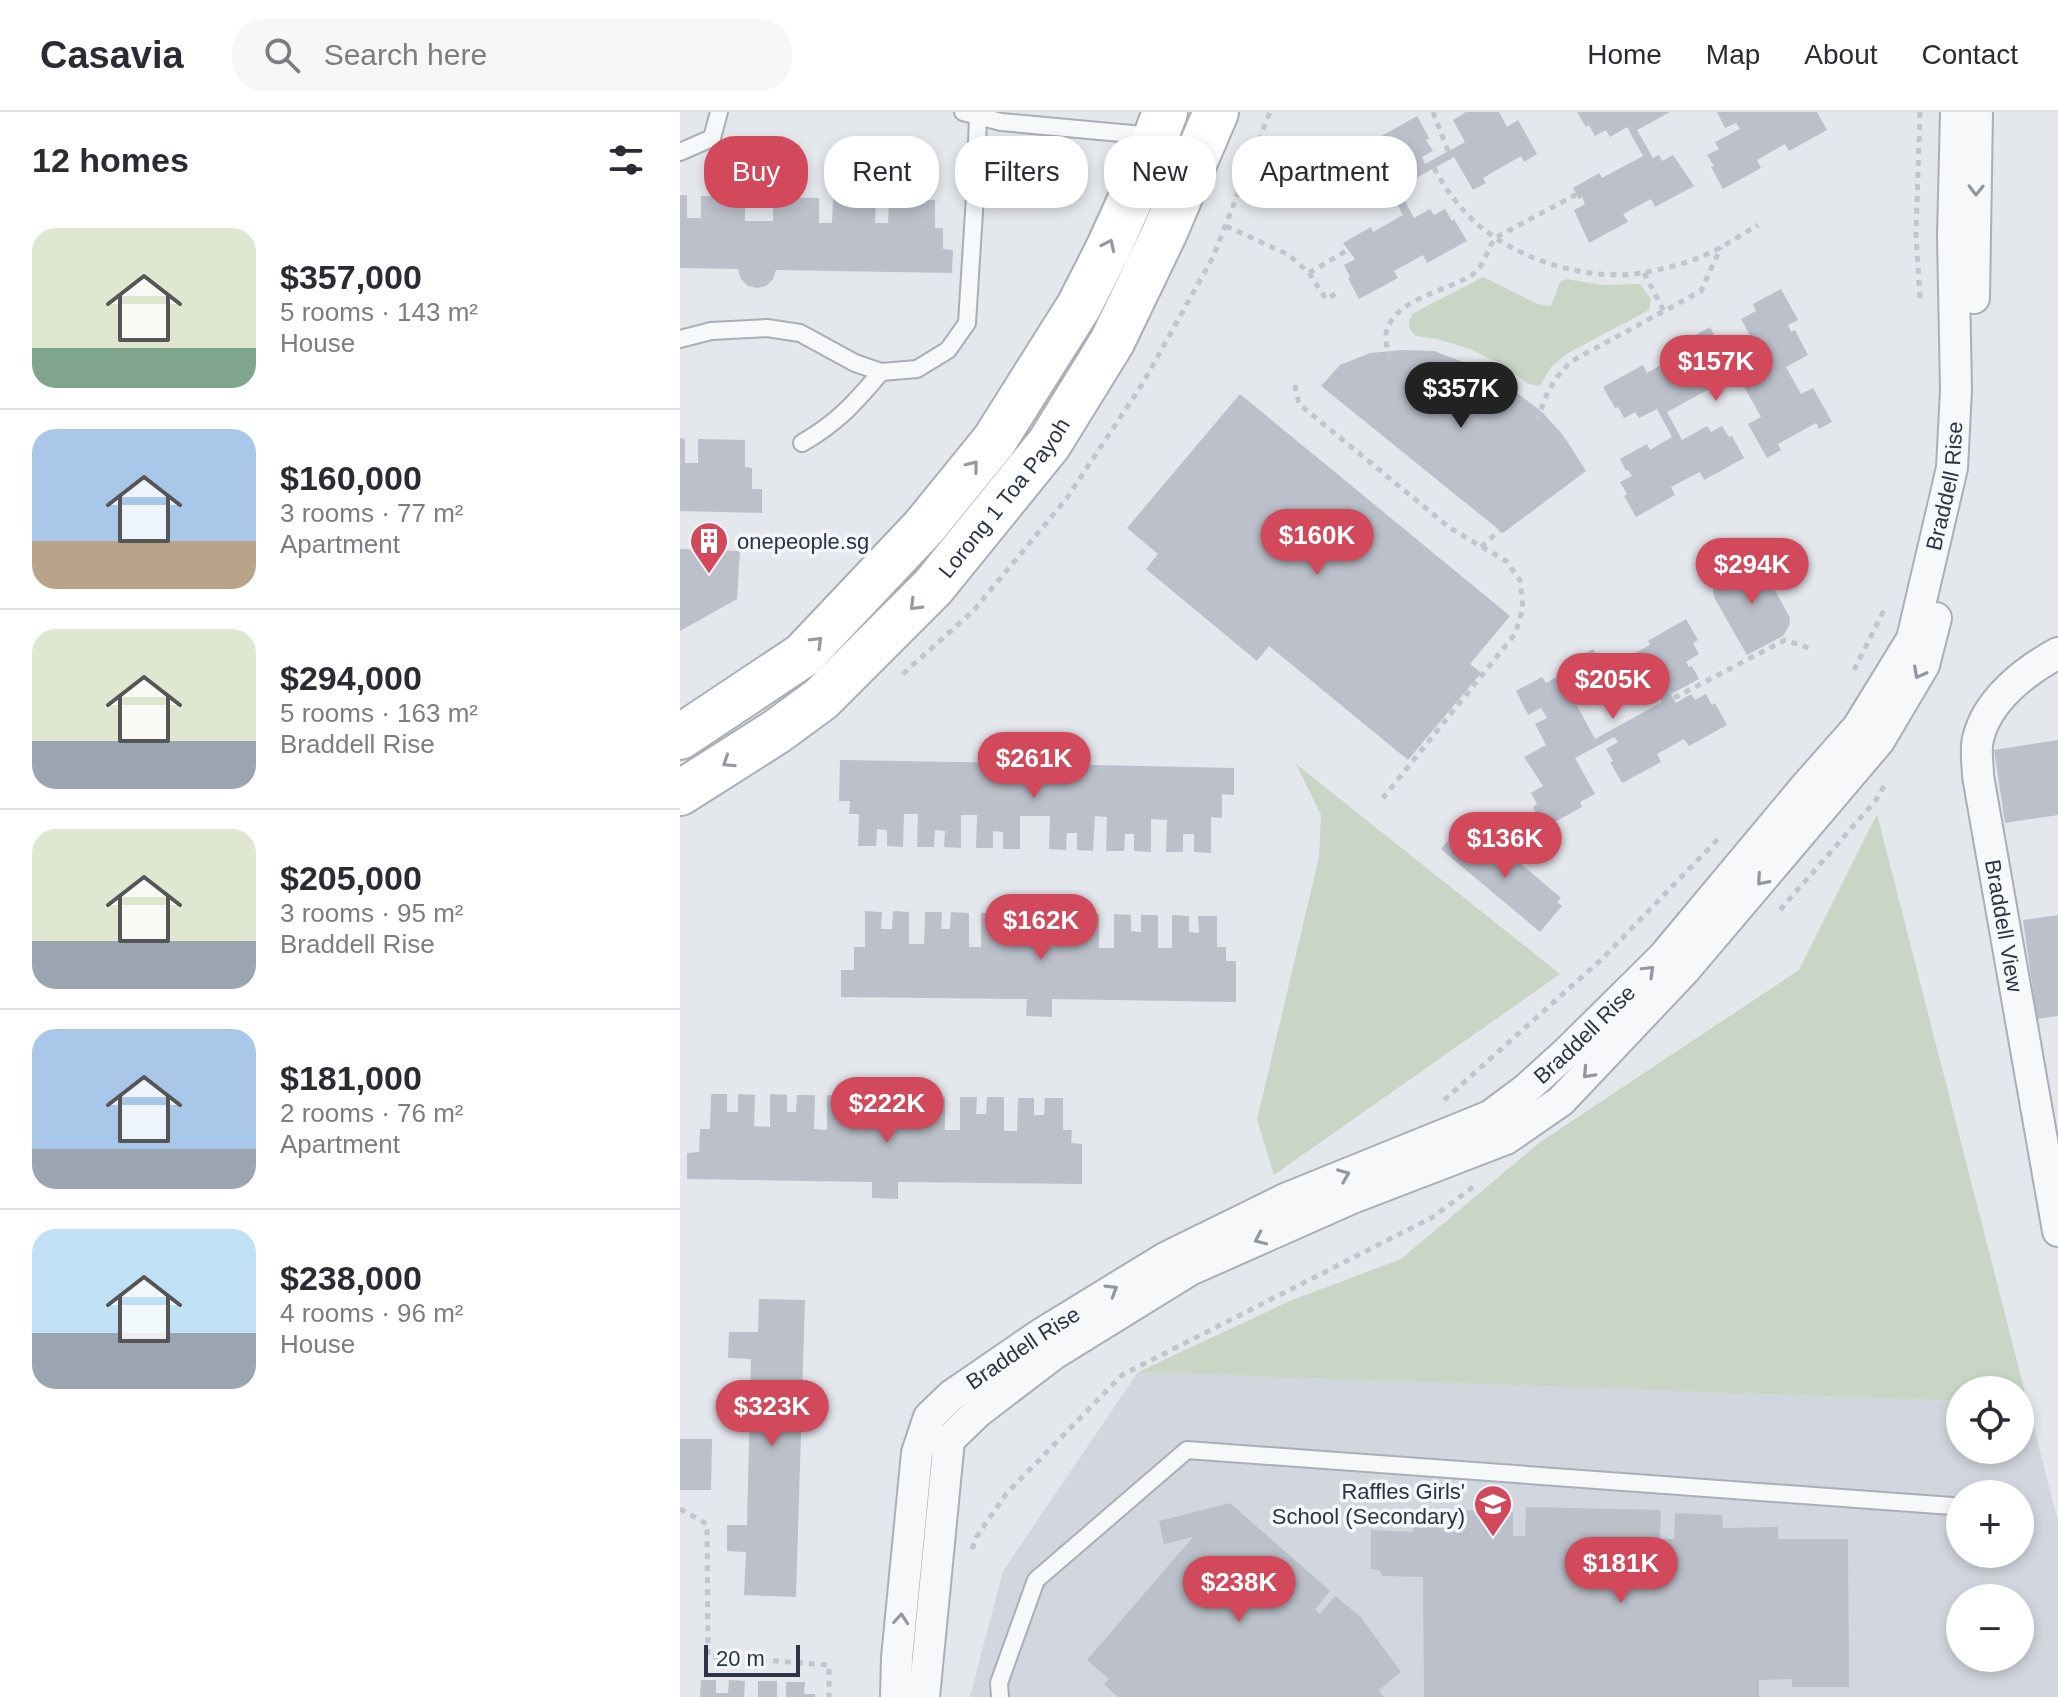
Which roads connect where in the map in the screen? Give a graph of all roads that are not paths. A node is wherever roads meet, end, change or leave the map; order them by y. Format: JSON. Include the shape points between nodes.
{"nodes":[{"id":1,"x":719,"y":112,"type":"edge"},
{"id":2,"x":1216,"y":112,"type":"edge"},
{"id":3,"x":1956,"y":112,"type":"edge"},
{"id":4,"x":1977,"y":112,"type":"edge"},
{"id":5,"x":971,"y":114,"type":"edge"},
{"id":6,"x":1160,"y":124,"type":"edge"},
{"id":7,"x":680,"y":152,"type":"edge"},
{"id":8,"x":680,"y":339,"type":"edge"},
{"id":9,"x":881,"y":372,"type":"junction"},
{"id":10,"x":802,"y":443,"type":"dead end"},
{"id":11,"x":1952,"y":516,"type":"junction"},
{"id":12,"x":2058,"y":653,"type":"edge"},
{"id":13,"x":680,"y":737,"type":"edge"},
{"id":14,"x":680,"y":793,"type":"edge"},
{"id":15,"x":2058,"y":1231,"type":"edge"},
{"id":16,"x":1946,"y":1506,"type":"edge"},
{"id":17,"x":896,"y":1697,"type":"edge"},
{"id":18,"x":924,"y":1697,"type":"edge"},
{"id":19,"x":1000,"y":1697,"type":"edge"}],
"edges":[{"from":1,"to":7,"type":"lane","via":[[712,138]]},
{"from":2,"to":14,"type":"main road","name":"Lorong 1 Toa Payoh","one_way":true,"via":[[1112,342],[1049,444],[933,587],[821,699]]},
{"from":3,"to":11,"type":"street","name":"Braddell Rise"},
{"from":4,"to":11,"type":"street","name":"Braddell Rise","one_way":true,"via":[[1971,465]]},
{"from":5,"to":6,"type":"lane","via":[[1001,122]]},
{"from":5,"to":9,"type":"lane","via":[[975,196],[967,323],[948,350],[917,369]]},
{"from":13,"to":6,"type":"main road","name":"Lorong 1 Toa Payoh","one_way":true,"via":[[803,655],[924,527],[994,441],[1079,306]]},
{"from":8,"to":9,"type":"lane","via":[[739,329],[800,333]]},
{"from":9,"to":10,"type":"lane","via":[[855,404]]},
{"from":17,"to":11,"type":"street","name":"Braddell Rise","one_way":true,"via":[[917,1453],[929,1417],[1041,1334],[1165,1258],[1285,1199],[1490,1116],[1525,1090],[1663,957],[1858,727],[1912,639]]},
{"from":11,"to":18,"type":"street","name":"Braddell Rise","one_way":true,"via":[[1924,665],[1879,741],[1684,971],[1561,1101],[1506,1139],[1350,1199],[1190,1270],[1054,1354],[949,1440]]},
{"from":12,"to":15,"type":"street","name":"Braddell View","via":[[2007,689],[1985,719],[1977,741],[1978,776]]},
{"from":16,"to":19,"type":"lane","via":[[1187,1450],[1036,1580],[999,1683]]}]}
